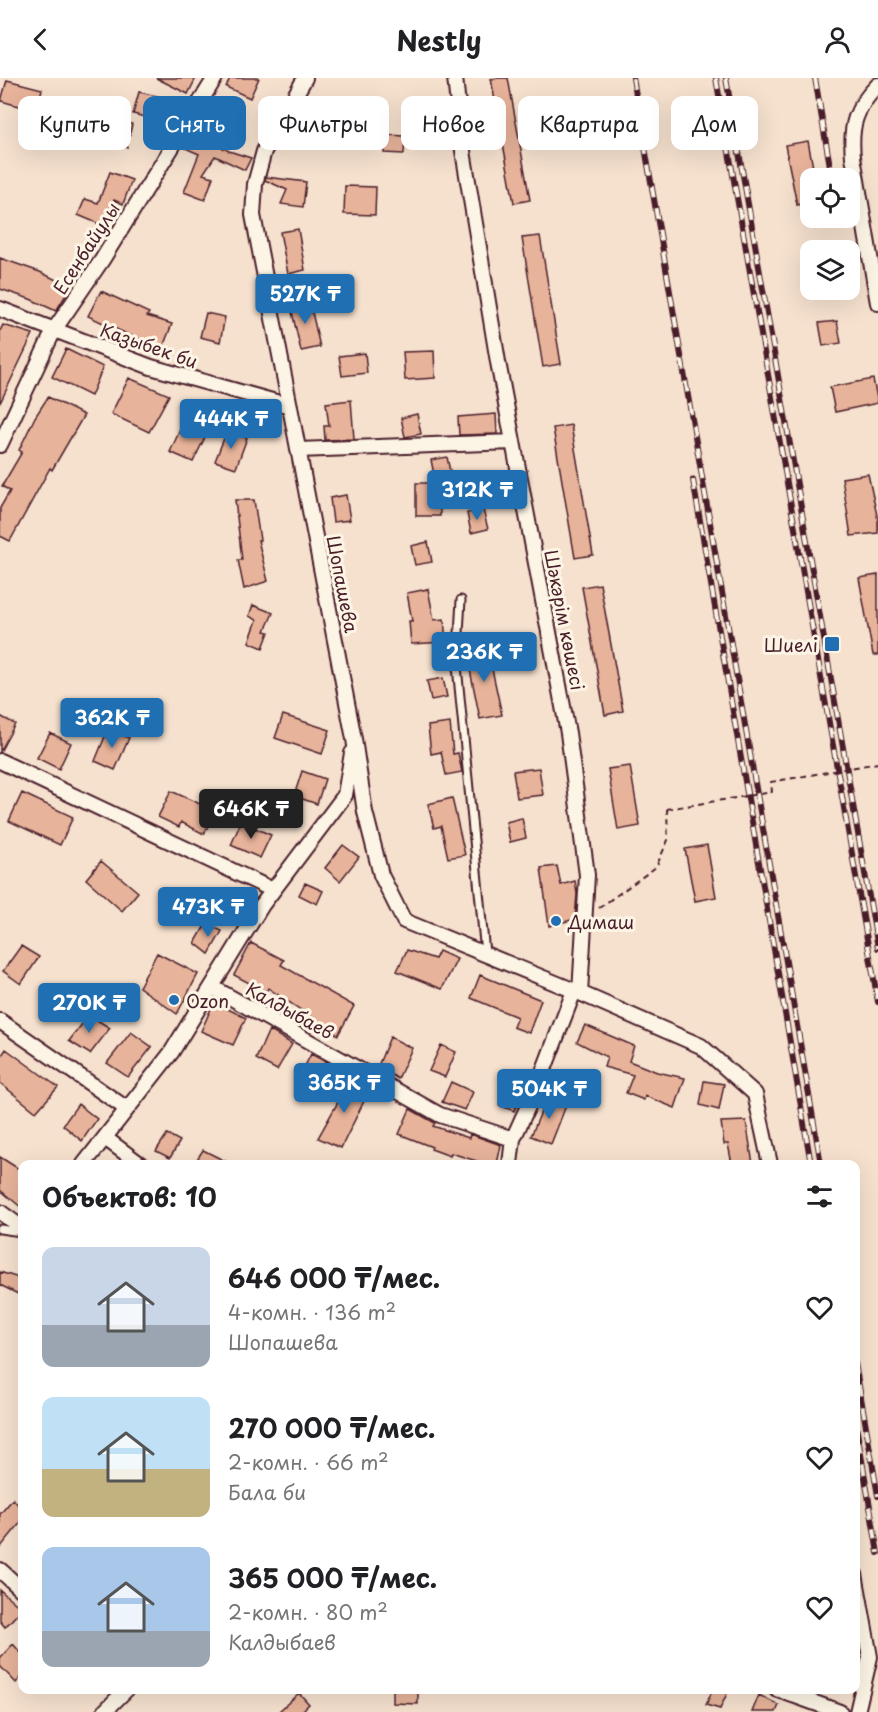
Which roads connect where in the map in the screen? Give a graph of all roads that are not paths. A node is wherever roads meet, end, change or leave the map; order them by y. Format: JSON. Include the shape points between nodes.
{"nodes":[{"id":1,"x":215,"y":78,"type":"edge"},
{"id":2,"x":304,"y":78,"type":"edge"},
{"id":3,"x":455,"y":78,"type":"edge"},
{"id":4,"x":878,"y":85,"type":"edge"},
{"id":5,"x":878,"y":303,"type":"edge"},
{"id":6,"x":0,"y":309,"type":"edge"},
{"id":7,"x":54,"y":330,"type":"junction"},
{"id":8,"x":290,"y":406,"type":"junction"},
{"id":9,"x":513,"y":442,"type":"junction"},
{"id":10,"x":0,"y":445,"type":"edge"},
{"id":11,"x":298,"y":450,"type":"junction"},
{"id":12,"x":461,"y":600,"type":"dead end"},
{"id":13,"x":354,"y":739,"type":"junction"},
{"id":14,"x":0,"y":761,"type":"edge"},
{"id":15,"x":273,"y":890,"type":"junction"},
{"id":16,"x":485,"y":953,"type":"junction"},
{"id":17,"x":212,"y":987,"type":"junction"},
{"id":18,"x":577,"y":992,"type":"junction"},
{"id":19,"x":0,"y":1020,"type":"edge"},
{"id":20,"x":127,"y":1109,"type":"junction"},
{"id":21,"x":105,"y":1138,"type":"junction"},
{"id":22,"x":513,"y":1138,"type":"junction"},
{"id":23,"x":87,"y":1160,"type":"edge"},
{"id":24,"x":135,"y":1160,"type":"edge"},
{"id":25,"x":510,"y":1160,"type":"edge"},
{"id":26,"x":769,"y":1160,"type":"edge"},
{"id":27,"x":0,"y":1212,"type":"edge"},
{"id":28,"x":18,"y":1227,"type":"edge"},
{"id":29,"x":0,"y":1229,"type":"edge"},
{"id":30,"x":18,"y":1230,"type":"edge"},
{"id":31,"x":0,"y":1570,"type":"edge"},
{"id":32,"x":18,"y":1586,"type":"edge"},
{"id":33,"x":860,"y":1602,"type":"edge"},
{"id":34,"x":122,"y":1694,"type":"edge"},
{"id":35,"x":790,"y":1694,"type":"edge"},
{"id":36,"x":104,"y":1712,"type":"edge"},
{"id":37,"x":840,"y":1712,"type":"edge"},
{"id":38,"x":857,"y":1712,"type":"edge"}],
"edges":[{"from":1,"to":7,"type":"street","name":"Есенбайулы"},
{"from":2,"to":8,"type":"street","name":"Шопашева","via":[[264,151],[255,184],[253,215]]},
{"from":3,"to":9,"type":"street","name":"Шәкәрім көшесі","via":[[463,151]]},
{"from":4,"to":5,"type":"street","via":[[856,112],[851,136]]},
{"from":6,"to":7,"type":"street","name":"Казыбек би"},
{"from":7,"to":8,"type":"street","name":"Казыбек би","via":[[152,368]]},
{"from":7,"to":10,"type":"street","name":"Есенбайулы"},
{"from":8,"to":11,"type":"street","name":"Шопашева"},
{"from":9,"to":11,"type":"street"},
{"from":9,"to":18,"type":"street","name":"Шәкәрім көшесі","via":[[568,733],[587,875]]},
{"from":11,"to":13,"type":"street","name":"Шопашева"},
{"from":12,"to":16,"type":"lane","via":[[457,666]]},
{"from":13,"to":15,"type":"street","via":[[345,795]]},
{"from":13,"to":16,"type":"street","name":"Шопашева","via":[[365,812],[381,876],[404,921]]},
{"from":14,"to":15,"type":"street"},
{"from":15,"to":17,"type":"street"},
{"from":16,"to":18,"type":"street","name":"Шопашева"},
{"from":17,"to":20,"type":"street","via":[[171,1053]]},
{"from":17,"to":22,"type":"street","name":"Калдыбаев","via":[[440,1115]]},
{"from":18,"to":22,"type":"street","name":"Шәкәрім көшесі"},
{"from":18,"to":26,"type":"street","name":"Шопашева","via":[[701,1046],[755,1094]]},
{"from":19,"to":20,"type":"street"},
{"from":20,"to":21,"type":"street"},
{"from":21,"to":23,"type":"street"},
{"from":21,"to":24,"type":"street"},
{"from":22,"to":25,"type":"street","name":"Шәкәрім көшесі"},
{"from":27,"to":28,"type":"street"},
{"from":29,"to":30,"type":"lane"},
{"from":31,"to":32,"type":"street"},
{"from":33,"to":38,"type":"street","via":[[870,1657]]},
{"from":34,"to":36,"type":"street"},
{"from":35,"to":37,"type":"street"}]}
